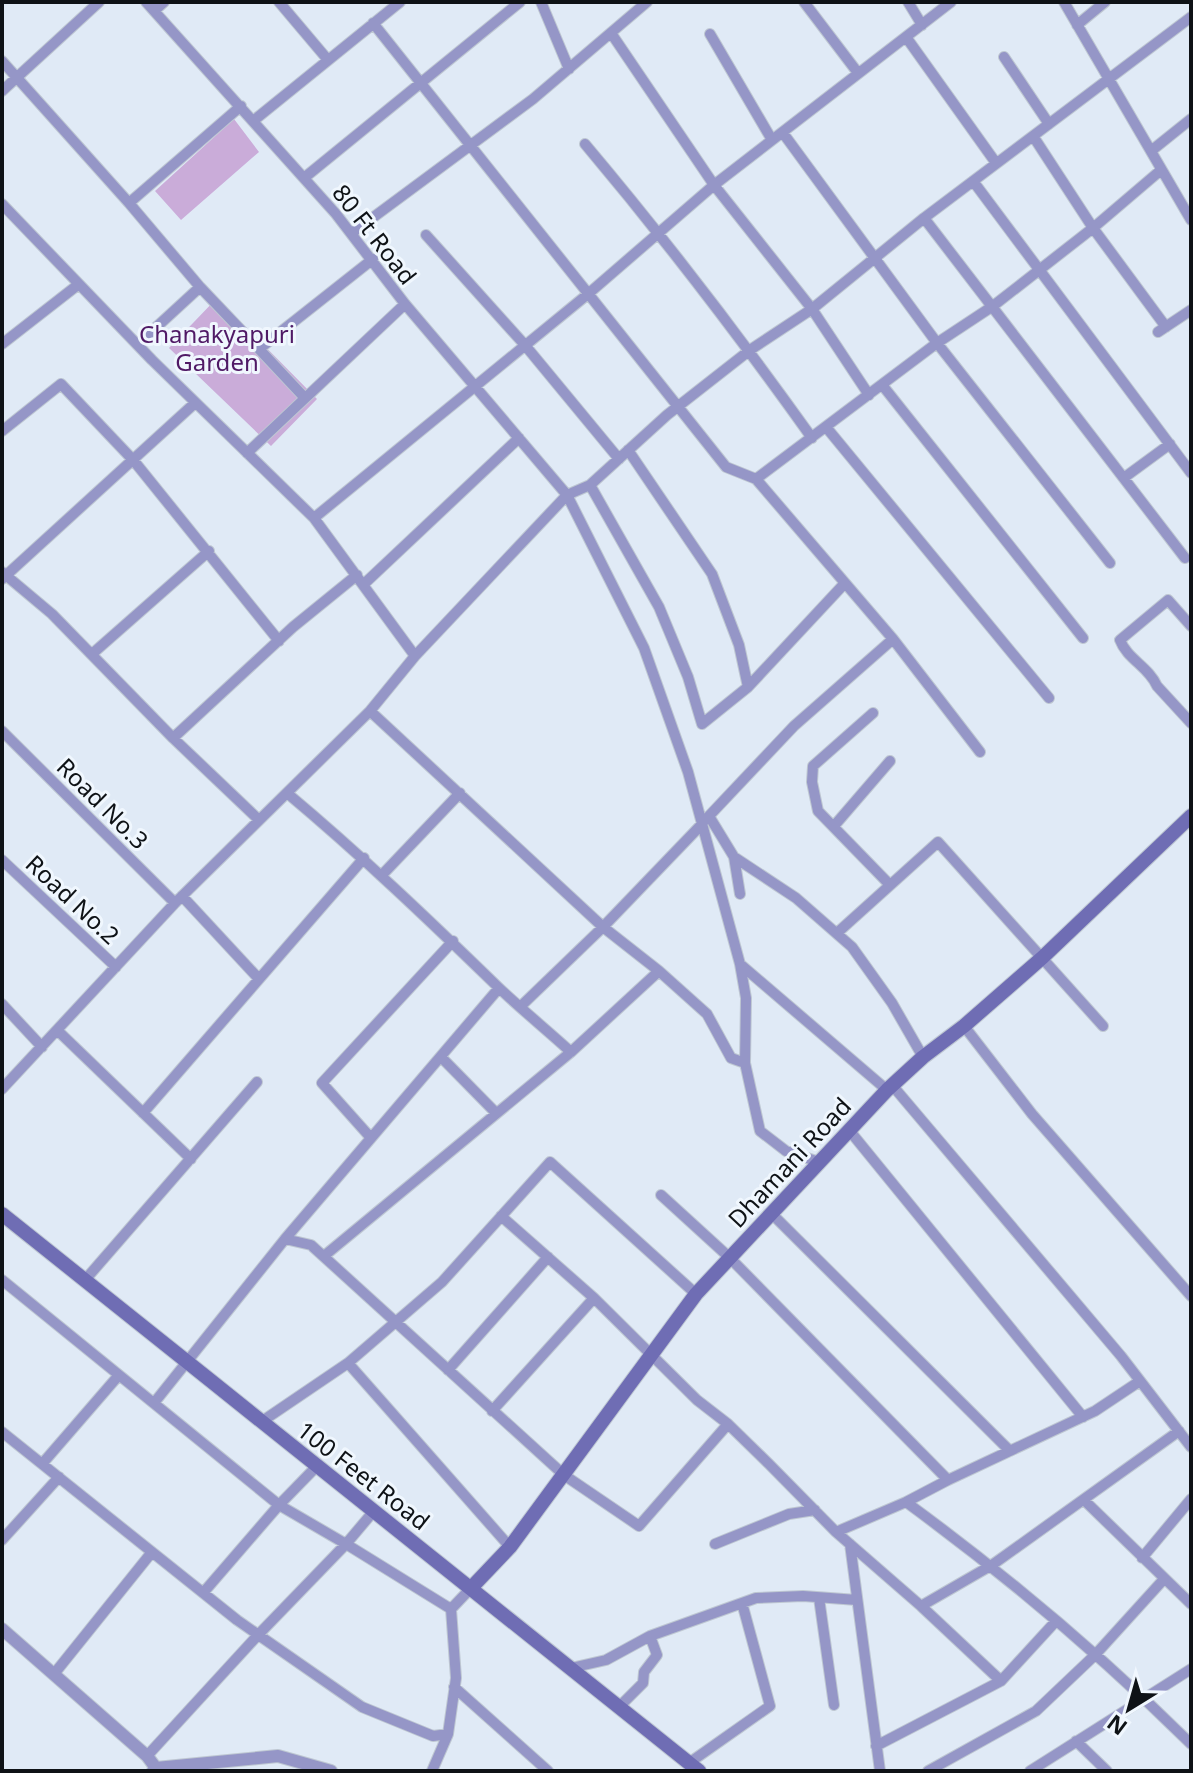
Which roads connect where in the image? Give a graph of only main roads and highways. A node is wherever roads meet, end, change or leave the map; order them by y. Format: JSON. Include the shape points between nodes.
{"nodes":[{"id":1,"x":1189,"y":821,"type":"edge"},
{"id":2,"x":2,"y":1214,"type":"edge"},
{"id":3,"x":472,"y":1587,"type":"junction"},
{"id":4,"x":694,"y":1767,"type":"edge"}],
"edges":[{"from":1,"to":3,"type":"main road","name":"Dhamani Road","via":[[1043,957],[889,1087],[771,1213],[696,1294],[510,1547]]},
{"from":2,"to":3,"type":"main road","name":"100 Feet Road"},
{"from":3,"to":4,"type":"main road","name":"100 Feet Road"}]}
